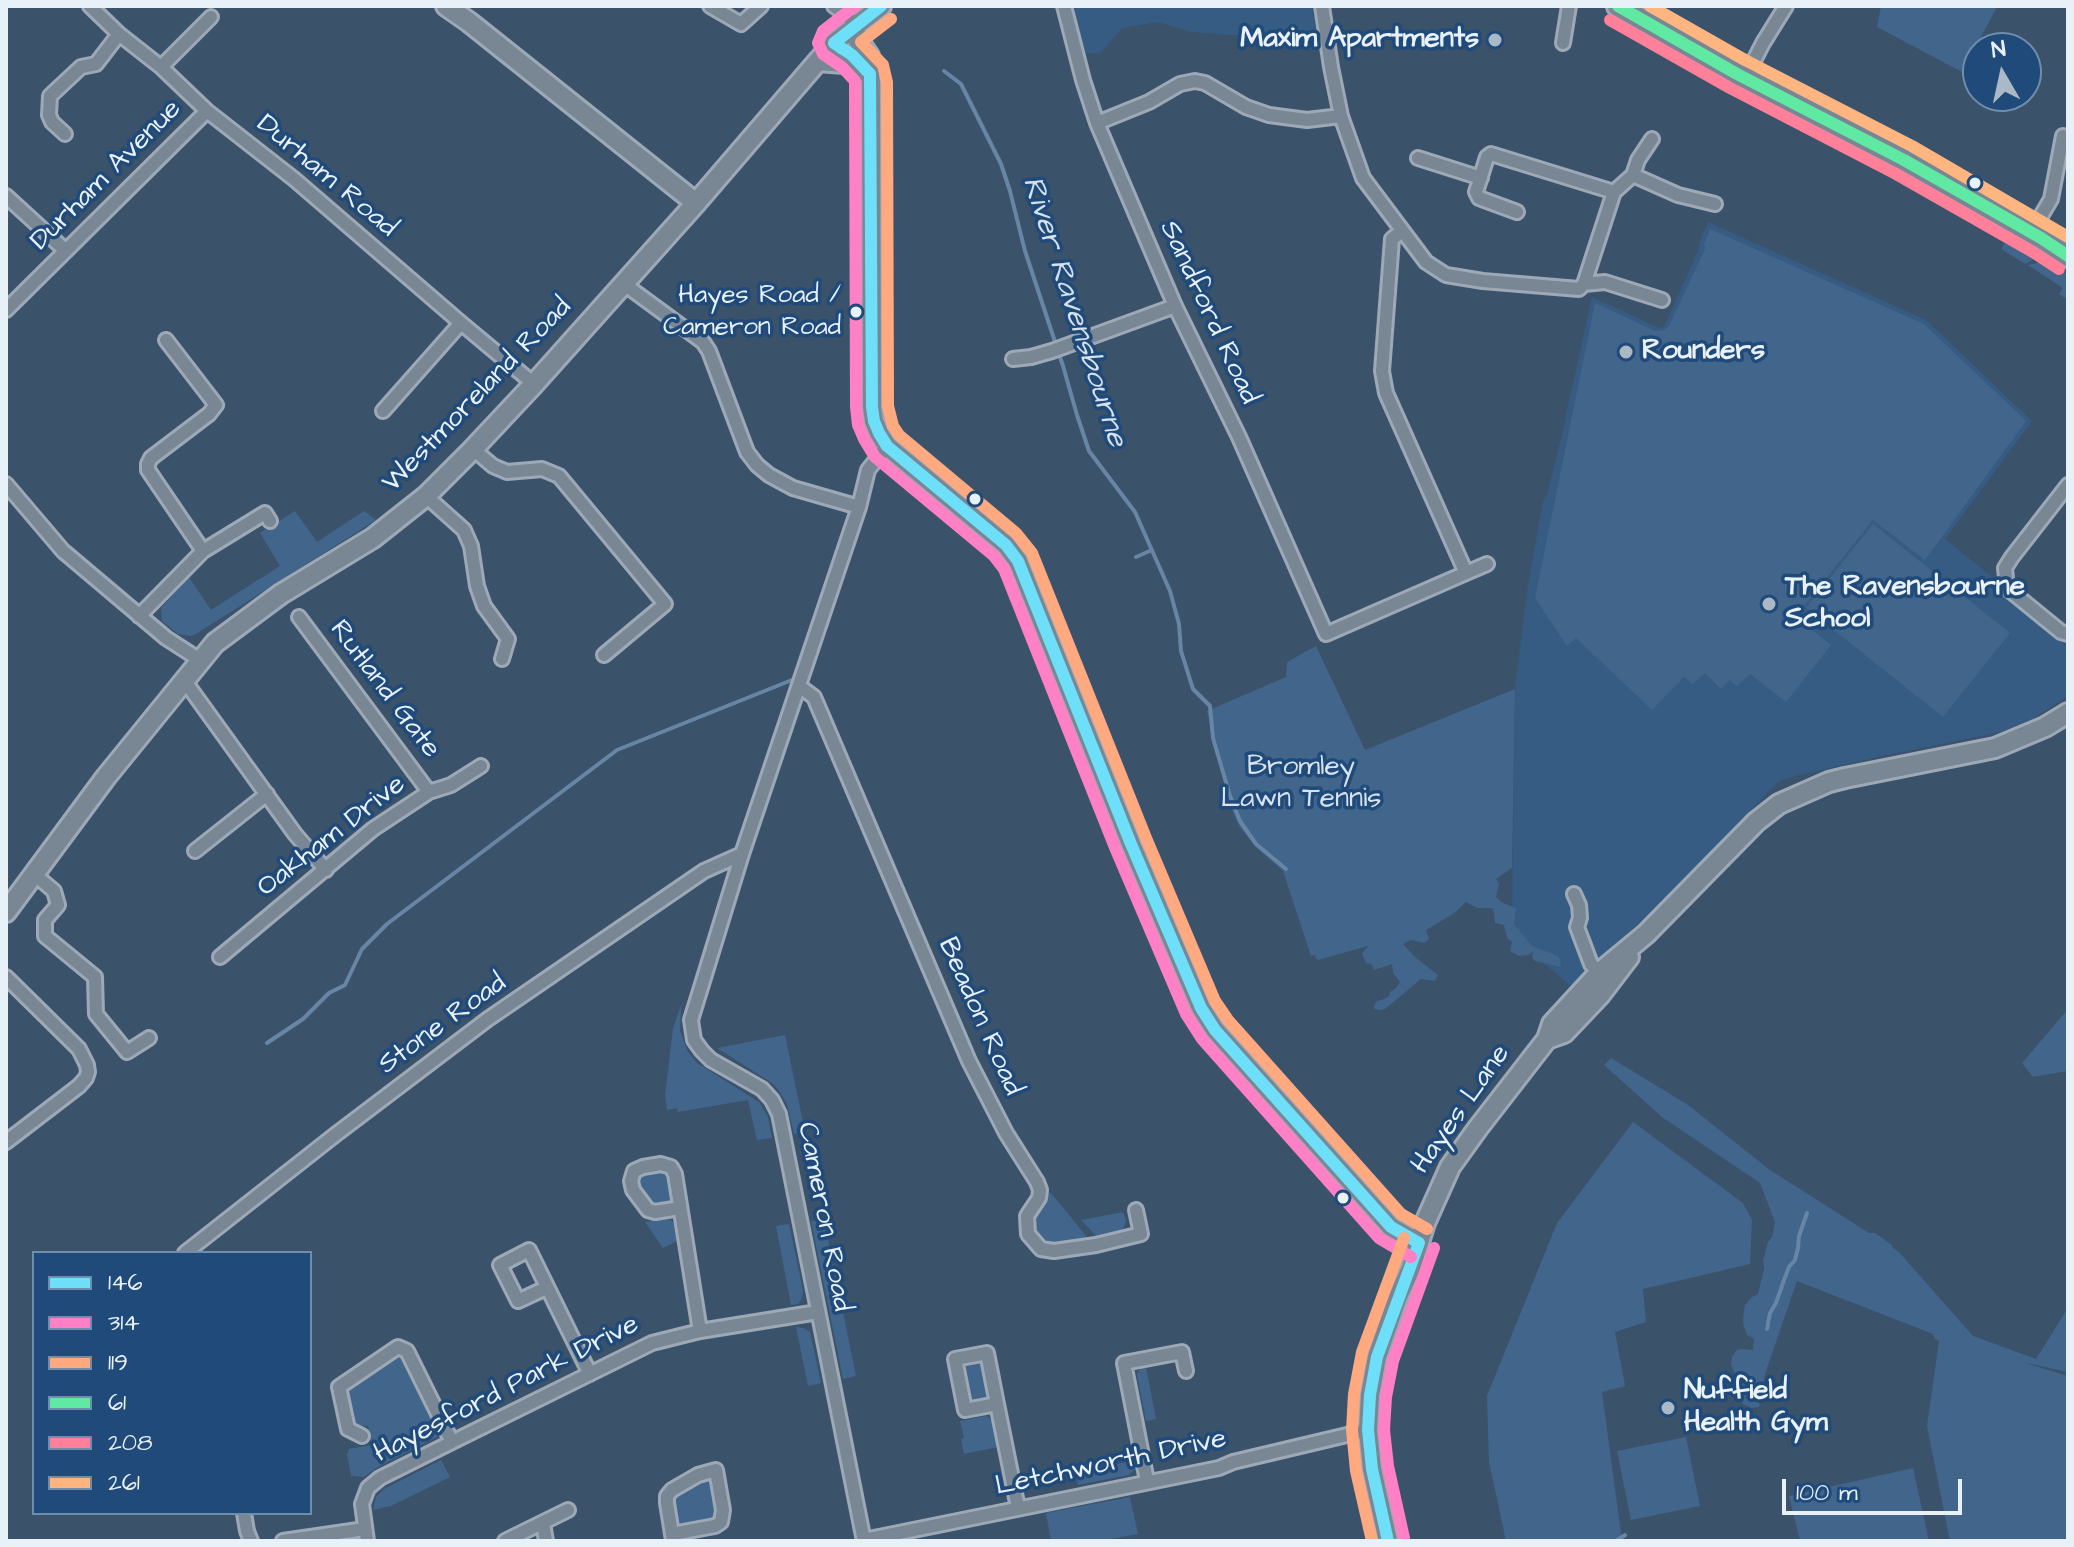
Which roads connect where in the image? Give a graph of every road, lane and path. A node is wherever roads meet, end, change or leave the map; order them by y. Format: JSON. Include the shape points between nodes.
{"nodes":[{"id":1,"x":90,"y":6,"type":"edge"},
{"id":2,"x":446,"y":6,"type":"edge"},
{"id":3,"x":710,"y":6,"type":"edge"},
{"id":4,"x":761,"y":6,"type":"edge"},
{"id":5,"x":834,"y":6,"type":"edge"},
{"id":6,"x":881,"y":6,"type":"edge"},
{"id":7,"x":1064,"y":6,"type":"edge"},
{"id":8,"x":1322,"y":6,"type":"edge"},
{"id":9,"x":1569,"y":6,"type":"edge"},
{"id":10,"x":1618,"y":6,"type":"edge"},
{"id":11,"x":1786,"y":6,"type":"edge"},
{"id":12,"x":211,"y":17,"type":"dead end"},
{"id":13,"x":855,"y":27,"type":"junction"},
{"id":14,"x":119,"y":34,"type":"junction"},
{"id":15,"x":834,"y":43,"type":"junction"},
{"id":16,"x":1563,"y":43,"type":"dead end"},
{"id":17,"x":818,"y":61,"type":"junction"},
{"id":18,"x":161,"y":67,"type":"junction"},
{"id":19,"x":870,"y":74,"type":"junction"},
{"id":20,"x":1745,"y":78,"type":"junction"},
{"id":21,"x":207,"y":111,"type":"junction"},
{"id":22,"x":1341,"y":116,"type":"junction"},
{"id":23,"x":1097,"y":123,"type":"junction"},
{"id":24,"x":65,"y":134,"type":"dead end"},
{"id":25,"x":2063,"y":136,"type":"dead end"},
{"id":26,"x":1652,"y":139,"type":"dead end"},
{"id":27,"x":1418,"y":158,"type":"dead end"},
{"id":28,"x":1633,"y":175,"type":"junction"},
{"id":29,"x":1481,"y":178,"type":"junction"},
{"id":30,"x":1614,"y":192,"type":"junction"},
{"id":31,"x":6,"y":196,"type":"edge"},
{"id":32,"x":696,"y":203,"type":"junction"},
{"id":33,"x":1715,"y":204,"type":"dead end"},
{"id":34,"x":1517,"y":212,"type":"dead end"},
{"id":35,"x":1402,"y":231,"type":"junction"},
{"id":36,"x":2031,"y":233,"type":"junction"},
{"id":37,"x":66,"y":251,"type":"junction"},
{"id":38,"x":2068,"y":256,"type":"edge"},
{"id":39,"x":624,"y":284,"type":"junction"},
{"id":40,"x":1584,"y":284,"type":"junction"},
{"id":41,"x":1662,"y":300,"type":"dead end"},
{"id":42,"x":1175,"y":306,"type":"junction"},
{"id":43,"x":6,"y":310,"type":"edge"},
{"id":44,"x":461,"y":323,"type":"junction"},
{"id":45,"x":166,"y":340,"type":"dead end"},
{"id":46,"x":1013,"y":359,"type":"dead end"},
{"id":47,"x":534,"y":384,"type":"junction"},
{"id":48,"x":383,"y":411,"type":"dead end"},
{"id":49,"x":887,"y":446,"type":"junction"},
{"id":50,"x":473,"y":449,"type":"junction"},
{"id":51,"x":6,"y":484,"type":"edge"},
{"id":52,"x":2068,"y":485,"type":"edge"},
{"id":53,"x":426,"y":496,"type":"junction"},
{"id":54,"x":859,"y":507,"type":"junction"},
{"id":55,"x":270,"y":521,"type":"dead end"},
{"id":56,"x":203,"y":551,"type":"junction"},
{"id":57,"x":1487,"y":564,"type":"dead end"},
{"id":58,"x":1466,"y":573,"type":"junction"},
{"id":59,"x":139,"y":616,"type":"junction"},
{"id":60,"x":299,"y":617,"type":"dead end"},
{"id":61,"x":2068,"y":634,"type":"edge"},
{"id":62,"x":604,"y":655,"type":"dead end"},
{"id":63,"x":502,"y":659,"type":"dead end"},
{"id":64,"x":200,"y":660,"type":"junction"},
{"id":65,"x":184,"y":680,"type":"junction"},
{"id":66,"x":799,"y":686,"type":"junction"},
{"id":67,"x":2068,"y":713,"type":"edge"},
{"id":68,"x":481,"y":766,"type":"dead end"},
{"id":69,"x":429,"y":792,"type":"junction"},
{"id":70,"x":267,"y":794,"type":"junction"},
{"id":71,"x":195,"y":851,"type":"dead end"},
{"id":72,"x":742,"y":854,"type":"junction"},
{"id":73,"x":326,"y":870,"type":"junction"},
{"id":74,"x":34,"y":874,"type":"junction"},
{"id":75,"x":1574,"y":894,"type":"dead end"},
{"id":76,"x":6,"y":912,"type":"edge"},
{"id":77,"x":1646,"y":934,"type":"junction"},
{"id":78,"x":220,"y":957,"type":"dead end"},
{"id":79,"x":1599,"y":973,"type":"junction"},
{"id":80,"x":6,"y":977,"type":"edge"},
{"id":81,"x":149,"y":1038,"type":"dead end"},
{"id":82,"x":1547,"y":1039,"type":"junction"},
{"id":83,"x":6,"y":1142,"type":"edge"},
{"id":84,"x":680,"y":1208,"type":"junction"},
{"id":85,"x":1136,"y":1210,"type":"dead end"},
{"id":86,"x":1419,"y":1243,"type":"junction"},
{"id":87,"x":188,"y":1251,"type":"edge"},
{"id":88,"x":546,"y":1288,"type":"dead end"},
{"id":89,"x":818,"y":1312,"type":"junction"},
{"id":90,"x":700,"y":1331,"type":"junction"},
{"id":91,"x":1186,"y":1371,"type":"dead end"},
{"id":92,"x":590,"y":1374,"type":"junction"},
{"id":93,"x":997,"y":1404,"type":"junction"},
{"id":94,"x":1368,"y":1430,"type":"junction"},
{"id":95,"x":362,"y":1436,"type":"dead end"},
{"id":96,"x":452,"y":1442,"type":"junction"},
{"id":97,"x":714,"y":1455,"type":"dead end"},
{"id":98,"x":716,"y":1470,"type":"junction"},
{"id":99,"x":1147,"y":1481,"type":"junction"},
{"id":100,"x":1018,"y":1508,"type":"junction"},
{"id":101,"x":568,"y":1510,"type":"dead end"},
{"id":102,"x":244,"y":1515,"type":"edge"},
{"id":103,"x":543,"y":1523,"type":"junction"},
{"id":104,"x":366,"y":1535,"type":"edge"},
{"id":105,"x":673,"y":1538,"type":"edge"},
{"id":106,"x":864,"y":1540,"type":"edge"},
{"id":107,"x":251,"y":1541,"type":"edge"},
{"id":108,"x":283,"y":1541,"type":"edge"},
{"id":109,"x":505,"y":1541,"type":"edge"},
{"id":110,"x":546,"y":1541,"type":"edge"},
{"id":111,"x":1388,"y":1541,"type":"edge"}],
"edges":[{"from":1,"to":14,"type":"street","name":"Durham Road"},
{"from":2,"to":32,"type":"main road"},
{"from":3,"to":4,"type":"street","via":[[741,24]]},
{"from":5,"to":13,"type":"street"},
{"from":6,"to":13,"type":"main road","name":"Westmoreland Road"},
{"from":7,"to":23,"type":"street","name":"Sandford Road"},
{"from":8,"to":22,"type":"street"},
{"from":9,"to":16,"type":"street"},
{"from":10,"to":20,"type":"main road"},
{"from":11,"to":20,"type":"street"},
{"from":12,"to":18,"type":"street"},
{"from":13,"to":15,"type":"main road","name":"Westmoreland Road"},
{"from":13,"to":19,"type":"main road","via":[[869,56]]},
{"from":14,"to":18,"type":"street","name":"Durham Road"},
{"from":14,"to":24,"type":"street","via":[[96,64],[81,67],[50,96],[49,115]]},
{"from":15,"to":17,"type":"main road","name":"Westmoreland Road"},
{"from":15,"to":19,"type":"main road"},
{"from":17,"to":19,"type":"main road","via":[[844,63]]},
{"from":17,"to":32,"type":"main road","name":"Westmoreland Road"},
{"from":18,"to":21,"type":"street","name":"Durham Road"},
{"from":19,"to":49,"type":"main road","via":[[872,407]]},
{"from":20,"to":36,"type":"main road"},
{"from":21,"to":37,"type":"street","name":"Durham Avenue"},
{"from":21,"to":44,"type":"street","name":"Durham Road"},
{"from":22,"to":23,"type":"street","via":[[1307,120],[1269,115],[1195,81]]},
{"from":22,"to":35,"type":"street","via":[[1363,178]]},
{"from":23,"to":42,"type":"street","name":"Sandford Road"},
{"from":25,"to":36,"type":"street","via":[[2051,199]]},
{"from":26,"to":28,"type":"street"},
{"from":27,"to":29,"type":"street"},
{"from":28,"to":30,"type":"street"},
{"from":28,"to":33,"type":"street"},
{"from":29,"to":30,"type":"street","via":[[1491,154]]},
{"from":29,"to":34,"type":"street","via":[[1479,198]]},
{"from":30,"to":40,"type":"street"},
{"from":31,"to":37,"type":"street"},
{"from":32,"to":39,"type":"main road","name":"Westmoreland Road"},
{"from":35,"to":40,"type":"street","via":[[1426,262],[1446,275],[1570,289]]},
{"from":35,"to":58,"type":"street","via":[[1392,239],[1382,371],[1386,393]]},
{"from":36,"to":38,"type":"main road"},
{"from":37,"to":43,"type":"street","name":"Durham Avenue"},
{"from":39,"to":47,"type":"main road","name":"Westmoreland Road"},
{"from":39,"to":54,"type":"street","via":[[703,342],[757,465],[793,488]]},
{"from":40,"to":41,"type":"street","via":[[1605,282]]},
{"from":42,"to":46,"type":"street","via":[[1058,350]]},
{"from":42,"to":58,"type":"street","name":"Sandford Road","via":[[1326,634]]},
{"from":44,"to":47,"type":"street","name":"Durham Road"},
{"from":44,"to":48,"type":"street"},
{"from":45,"to":56,"type":"street","via":[[216,405],[151,458],[148,470]]},
{"from":47,"to":50,"type":"main road","name":"Westmoreland Road"},
{"from":49,"to":54,"type":"street","name":"Cameron Road","via":[[868,470]]},
{"from":49,"to":86,"type":"main road","via":[[1006,545],[1018,561],[1131,844],[1215,1030],[1391,1227]]},
{"from":50,"to":53,"type":"main road","name":"Westmoreland Road"},
{"from":50,"to":62,"type":"street","via":[[507,472],[542,469],[559,476],[665,604]]},
{"from":51,"to":59,"type":"street","via":[[63,551]]},
{"from":52,"to":61,"type":"street","via":[[2005,568],[2007,588]]},
{"from":53,"to":63,"type":"street","via":[[464,530],[484,606],[508,639]]},
{"from":53,"to":64,"type":"main road","name":"Westmoreland Road","via":[[373,538],[226,633]]},
{"from":54,"to":66,"type":"street","name":"Cameron Road"},
{"from":55,"to":56,"type":"street","via":[[265,513]]},
{"from":56,"to":59,"type":"street"},
{"from":57,"to":58,"type":"street"},
{"from":59,"to":64,"type":"street"},
{"from":60,"to":69,"type":"street","name":"Rutland Gate"},
{"from":64,"to":65,"type":"main road","name":"Westmoreland Road"},
{"from":65,"to":70,"type":"street"},
{"from":65,"to":74,"type":"main road","name":"Westmoreland Road"},
{"from":66,"to":72,"type":"street","name":"Cameron Road"},
{"from":66,"to":85,"type":"street","name":"Beadon Road","via":[[814,697],[969,1061],[1037,1182],[1039,1198],[1027,1216],[1028,1234],[1041,1249],[1096,1245],[1141,1234]]},
{"from":67,"to":77,"type":"main road","name":"Hayes Lane","via":[[1995,748],[1845,778],[1787,799],[1756,822]]},
{"from":68,"to":69,"type":"street","name":"Oakham Drive"},
{"from":69,"to":73,"type":"street","name":"Oakham Drive","via":[[373,829]]},
{"from":70,"to":71,"type":"street"},
{"from":70,"to":73,"type":"street"},
{"from":72,"to":87,"type":"street","name":"Stone Road","via":[[704,871],[488,1019]]},
{"from":72,"to":89,"type":"street","name":"Cameron Road","via":[[691,1029],[711,1060],[762,1089],[779,1114]]},
{"from":73,"to":78,"type":"street","name":"Oakham Drive"},
{"from":74,"to":76,"type":"main road","name":"Westmoreland Road"},
{"from":74,"to":81,"type":"street","via":[[54,891],[58,905],[45,920],[45,936],[95,977],[96,1014],[127,1052]]},
{"from":75,"to":79,"type":"street","via":[[1577,927]]},
{"from":77,"to":79,"type":"main road","name":"Hayes Lane"},
{"from":77,"to":82,"type":"main road","name":"Hayes Lane","via":[[1600,995],[1564,1033]]},
{"from":79,"to":82,"type":"main road","name":"Hayes Lane","via":[[1552,1024]]},
{"from":80,"to":83,"type":"street","via":[[74,1043],[88,1072],[79,1086]]},
{"from":82,"to":86,"type":"main road","name":"Hayes Lane","via":[[1450,1167]]},
{"from":84,"to":84,"type":"street","via":[[671,1167],[661,1164],[634,1171],[633,1190],[648,1210]]},
{"from":84,"to":90,"type":"street"},
{"from":86,"to":94,"type":"main road","name":"Hayes Lane","via":[[1377,1357]]},
{"from":88,"to":92,"type":"street"},
{"from":89,"to":90,"type":"street","name":"Hayesford Park Drive"},
{"from":89,"to":106,"type":"street","name":"Cameron Road"},
{"from":90,"to":92,"type":"street","name":"Hayesford Park Drive","via":[[652,1343]]},
{"from":91,"to":99,"type":"street","via":[[1182,1352],[1124,1363]]},
{"from":92,"to":96,"type":"street","name":"Hayesford Park Drive"},
{"from":93,"to":93,"type":"street","via":[[987,1353],[955,1359],[965,1410]]},
{"from":93,"to":100,"type":"street"},
{"from":94,"to":99,"type":"street","name":"Letchworth Drive"},
{"from":94,"to":111,"type":"main road","name":"Hayes Lane"},
{"from":95,"to":96,"type":"street","via":[[348,1429],[339,1387],[398,1347],[407,1351]]},
{"from":96,"to":104,"type":"street","name":"Hayesford Park Drive","via":[[368,1488],[362,1504]]},
{"from":97,"to":98,"type":"street"},
{"from":98,"to":105,"type":"street","via":[[698,1475],[667,1496]]},
{"from":98,"to":105,"type":"street","via":[[721,1522]]},
{"from":99,"to":100,"type":"street","name":"Letchworth Drive"},
{"from":100,"to":106,"type":"street","name":"Letchworth Drive"},
{"from":101,"to":103,"type":"street"},
{"from":102,"to":107,"type":"street"},
{"from":103,"to":109,"type":"street"},
{"from":103,"to":110,"type":"street"},
{"from":104,"to":108,"type":"street"}]}
